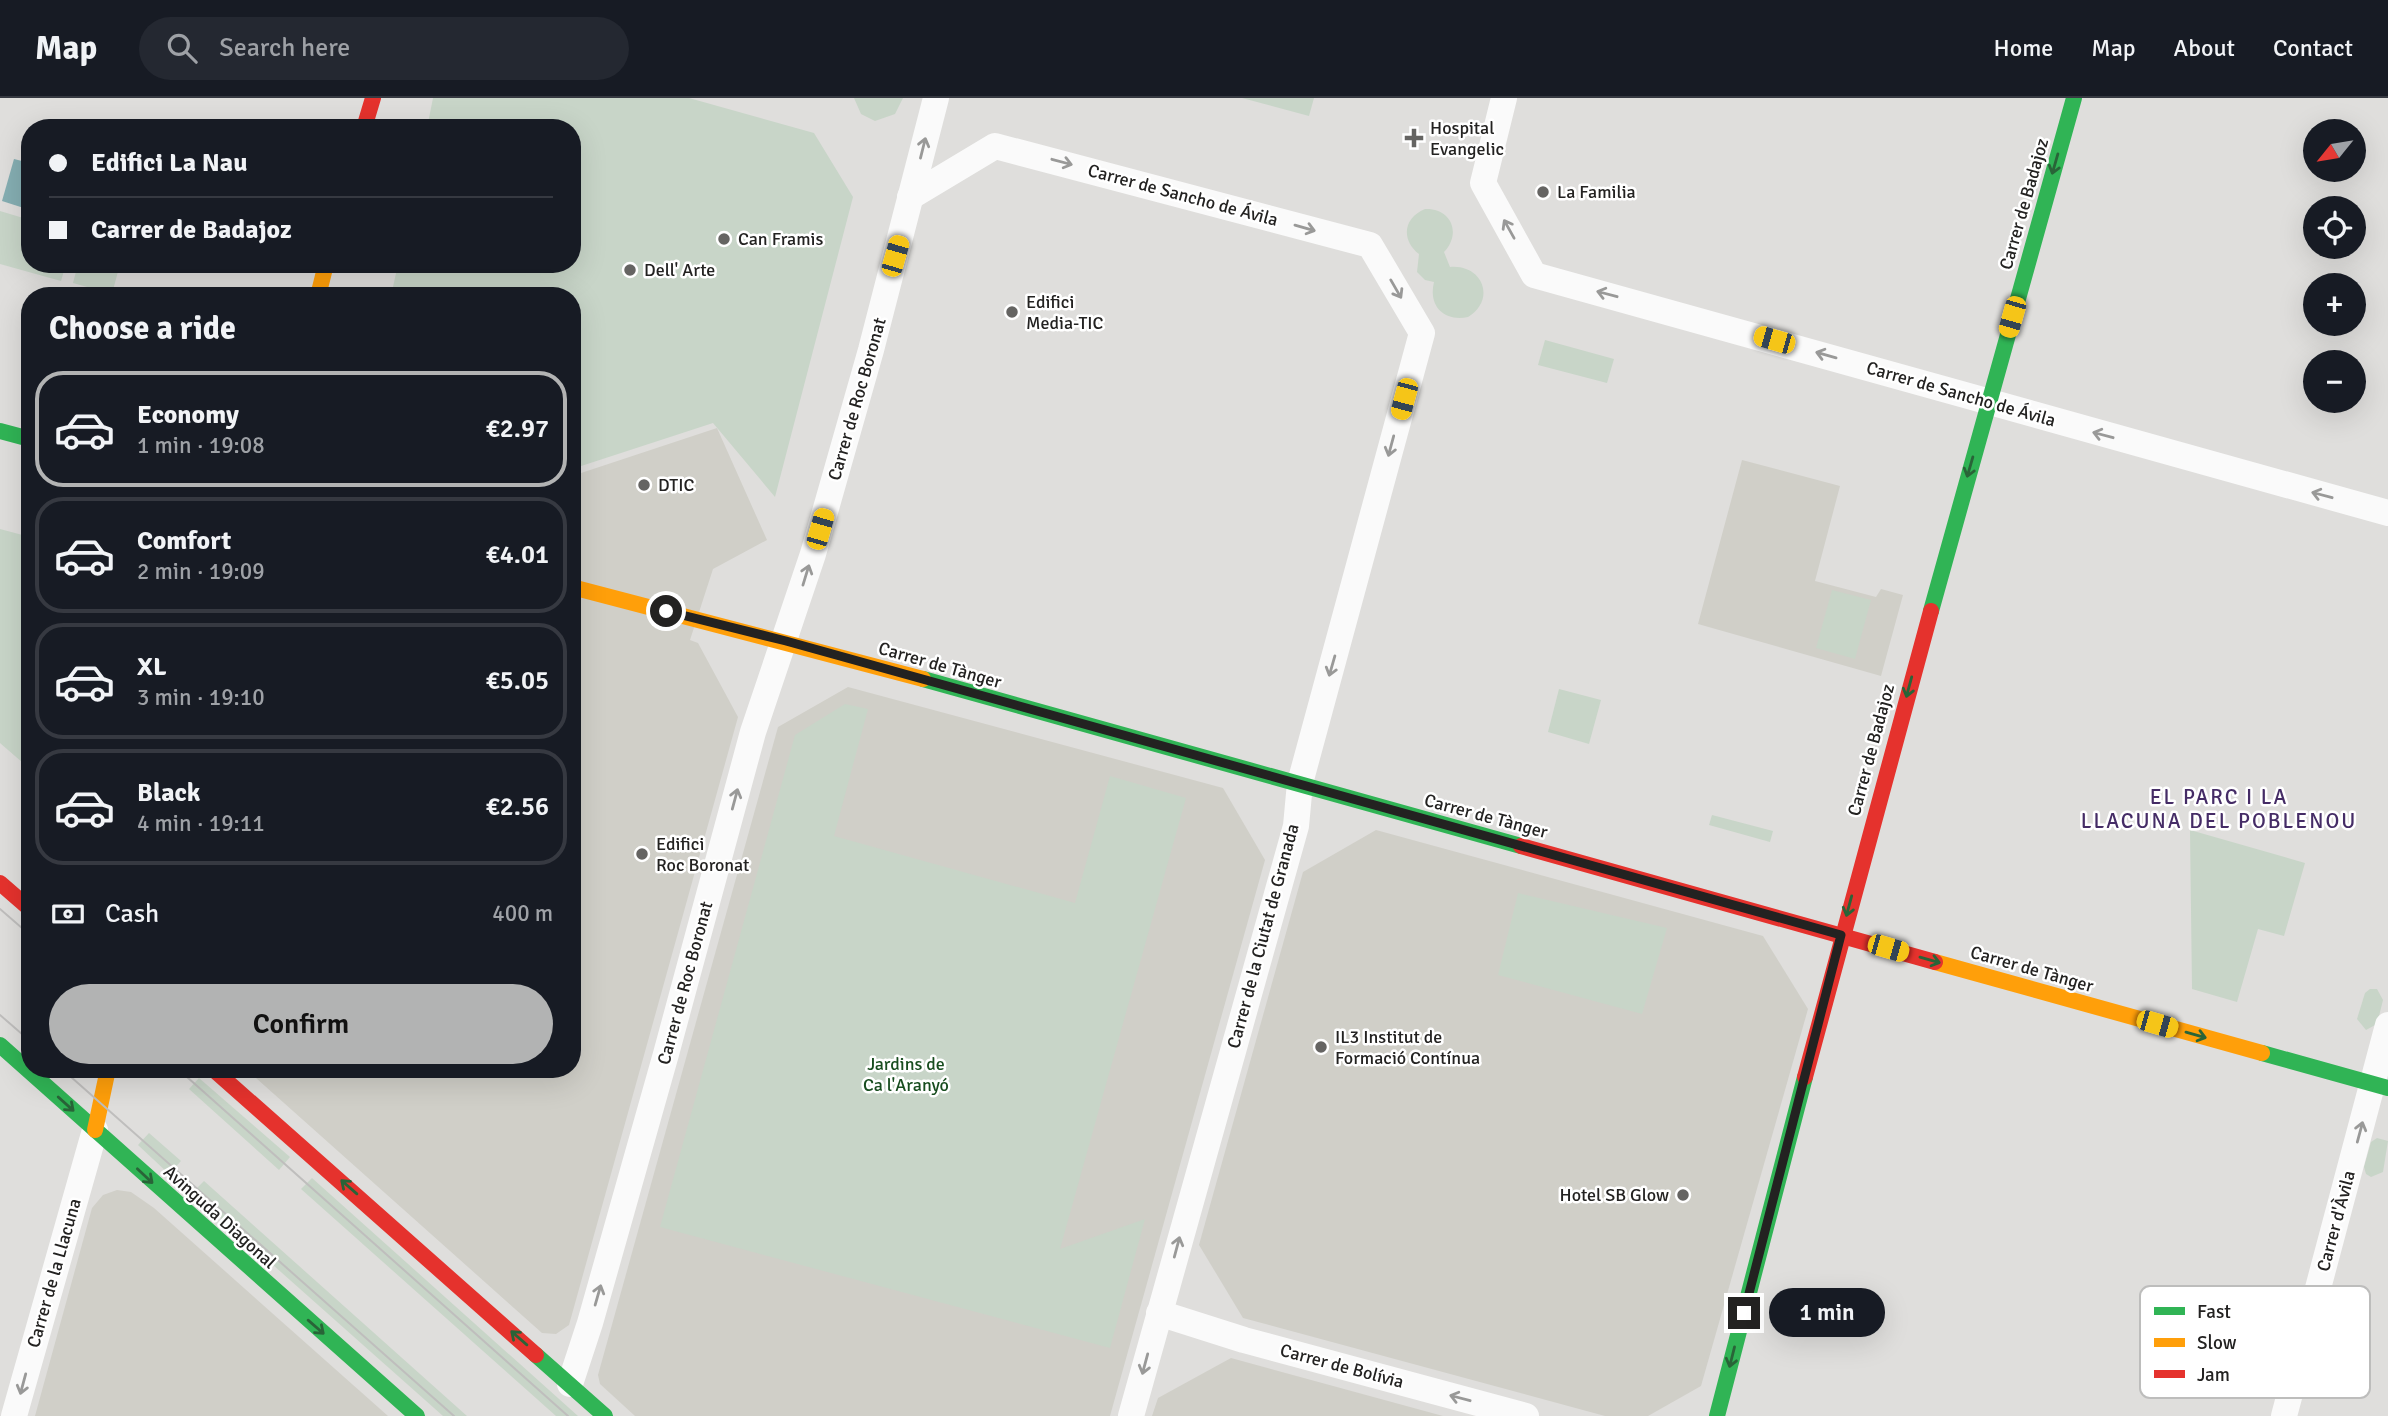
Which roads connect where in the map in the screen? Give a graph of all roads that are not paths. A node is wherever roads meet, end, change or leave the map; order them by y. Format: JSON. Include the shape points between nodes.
{"nodes":[{"id":1,"x":373,"y":98,"type":"edge"},
{"id":2,"x":936,"y":98,"type":"edge"},
{"id":3,"x":1504,"y":98,"type":"edge"},
{"id":4,"x":2074,"y":98,"type":"edge"},
{"id":5,"x":367,"y":119,"type":"edge"},
{"id":6,"x":910,"y":197,"type":"junction"},
{"id":7,"x":1422,"y":333,"type":"joint"},
{"id":8,"x":1988,"y":402,"type":"junction"},
{"id":9,"x":0,"y":431,"type":"edge"},
{"id":10,"x":21,"y":437,"type":"edge"},
{"id":11,"x":2388,"y":513,"type":"edge"},
{"id":12,"x":581,"y":589,"type":"edge"},
{"id":13,"x":786,"y":641,"type":"junction"},
{"id":14,"x":1300,"y":783,"type":"junction"},
{"id":15,"x":0,"y":883,"type":"edge"},
{"id":16,"x":21,"y":901,"type":"edge"},
{"id":17,"x":1841,"y":935,"type":"junction"},
{"id":18,"x":2388,"y":1025,"type":"edge"},
{"id":19,"x":0,"y":1045,"type":"edge"},
{"id":20,"x":21,"y":1064,"type":"edge"},
{"id":21,"x":37,"y":1078,"type":"edge"},
{"id":22,"x":106,"y":1078,"type":"edge"},
{"id":23,"x":223,"y":1078,"type":"edge"},
{"id":24,"x":2380,"y":1086,"type":"edge"},
{"id":25,"x":95,"y":1130,"type":"junction"},
{"id":26,"x":2322,"y":1286,"type":"edge"},
{"id":27,"x":1159,"y":1313,"type":"junction"},
{"id":28,"x":570,"y":1384,"type":"junction"},
{"id":29,"x":2289,"y":1398,"type":"edge"},
{"id":30,"x":14,"y":1416,"type":"edge"},
{"id":31,"x":417,"y":1416,"type":"edge"},
{"id":32,"x":605,"y":1416,"type":"edge"},
{"id":33,"x":1131,"y":1416,"type":"edge"},
{"id":34,"x":1525,"y":1416,"type":"edge"},
{"id":35,"x":1717,"y":1416,"type":"edge"},
{"id":36,"x":2284,"y":1416,"type":"edge"}],
"edges":[{"from":1,"to":5,"type":"street"},
{"from":6,"to":2,"type":"street","name":"Carrer de Roc Boronat","one_way":true},
{"from":8,"to":3,"type":"street","name":"Carrer de Sancho de Ávila","one_way":true,"via":[[1534,275],[1483,183]]},
{"from":4,"to":8,"type":"street","name":"Carrer de Badajoz","one_way":true},
{"from":6,"to":7,"type":"street","name":"Carrer de Sancho de Ávila","one_way":true,"via":[[995,146],[1370,245]]},
{"from":13,"to":6,"type":"street","name":"Carrer de Roc Boronat","one_way":true},
{"from":7,"to":14,"type":"street","name":"Carrer de la Ciutat de Granada","one_way":true},
{"from":11,"to":8,"type":"street","name":"Carrer de Sancho de Ávila","one_way":true},
{"from":8,"to":17,"type":"street","name":"Carrer de Badajoz","one_way":true},
{"from":9,"to":10,"type":"street"},
{"from":12,"to":13,"type":"street","name":"Carrer de Tànger"},
{"from":13,"to":14,"type":"street","name":"Carrer de Tànger"},
{"from":28,"to":13,"type":"street","name":"Carrer de Roc Boronat","one_way":true,"via":[[636,1162],[753,732]]},
{"from":14,"to":17,"type":"street","name":"Carrer de Tànger"},
{"from":27,"to":14,"type":"street","name":"Carrer de la Ciutat de Granada","one_way":true,"via":[[1296,826]]},
{"from":15,"to":16,"type":"street"},
{"from":17,"to":24,"type":"street","name":"Carrer de Tànger","one_way":true},
{"from":17,"to":35,"type":"street","name":"Carrer de Badajoz","one_way":true},
{"from":18,"to":24,"type":"street","name":"Carrer d'Àvila"},
{"from":19,"to":20,"type":"street","name":"Avinguda Diagonal","one_way":true},
{"from":21,"to":25,"type":"street","name":"Avinguda Diagonal","one_way":true},
{"from":22,"to":25,"type":"street"},
{"from":28,"to":23,"type":"street","one_way":true},
{"from":26,"to":24,"type":"street","name":"Carrer d'Àvila","one_way":true},
{"from":25,"to":30,"type":"street","name":"Carrer de la Llacuna","one_way":true},
{"from":25,"to":31,"type":"street","name":"Avinguda Diagonal","one_way":true},
{"from":27,"to":33,"type":"street","name":"Carrer de la Ciutat de Granada","one_way":true},
{"from":34,"to":27,"type":"street","name":"Carrer de Bolívia","one_way":true},
{"from":28,"to":32,"type":"street"},
{"from":36,"to":29,"type":"street","name":"Carrer d'Àvila","one_way":true}]}
